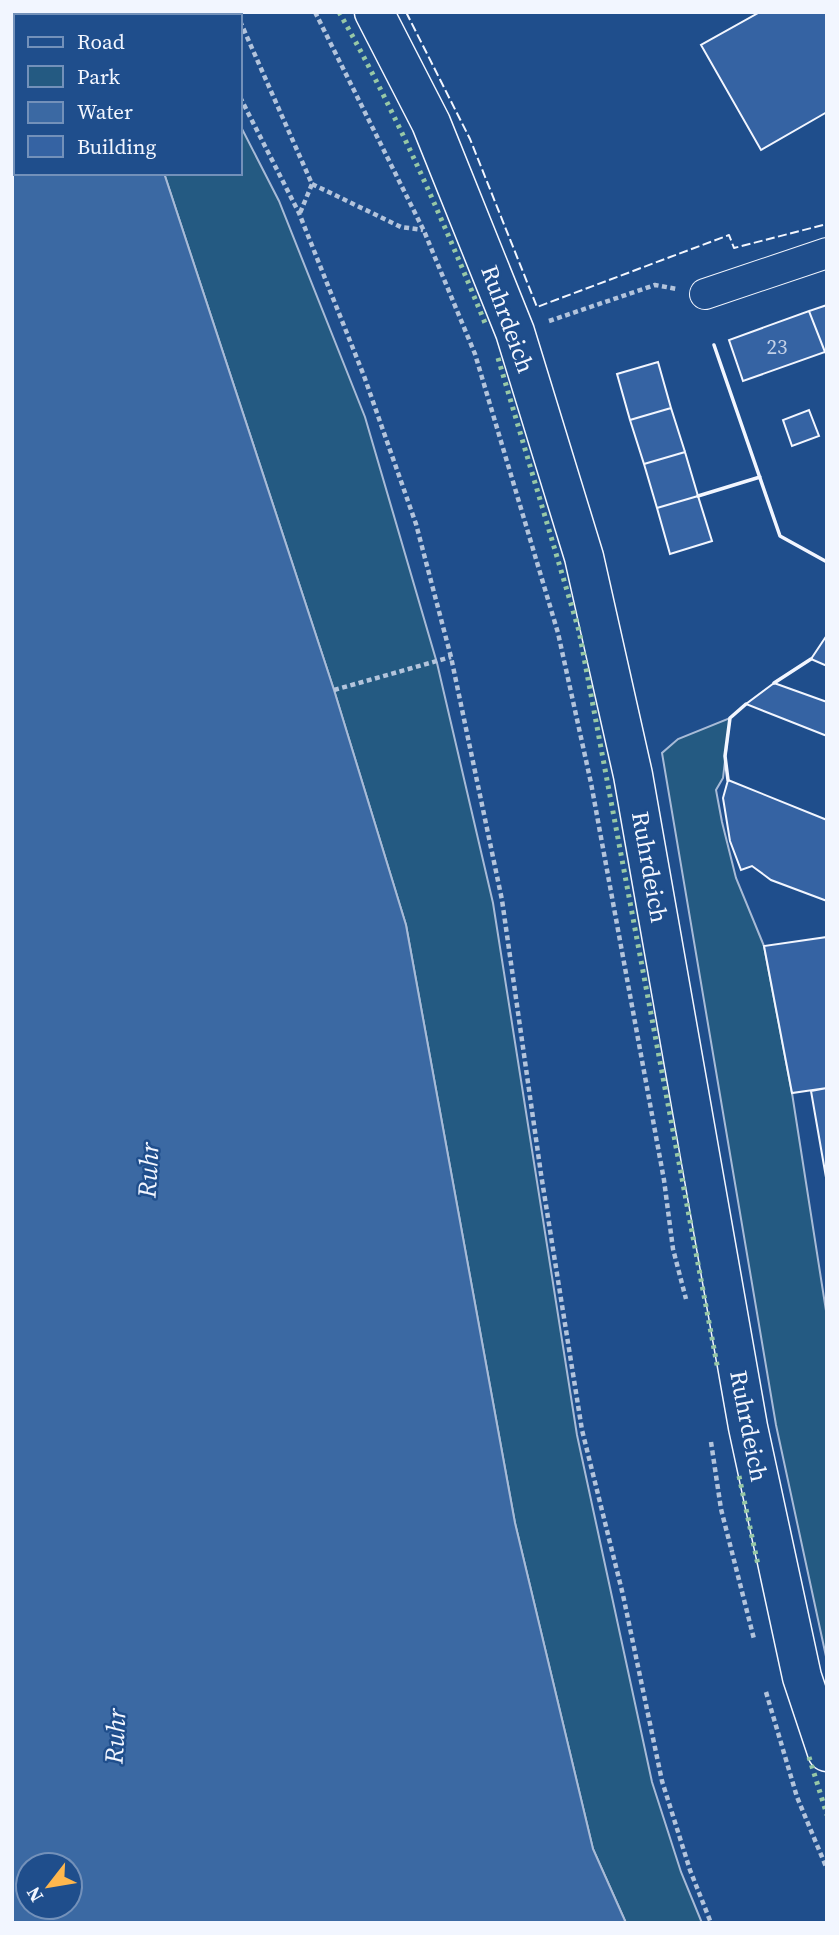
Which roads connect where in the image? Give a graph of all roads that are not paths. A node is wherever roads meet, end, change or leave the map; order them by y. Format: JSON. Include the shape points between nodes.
{"nodes":[{"id":1,"x":374,"y":12,"type":"edge"},
{"id":2,"x":827,"y":253,"type":"edge"},
{"id":3,"x":705,"y":294,"type":"road end"},
{"id":4,"x":827,"y":1752,"type":"edge"}],
"edges":[{"from":1,"to":4,"type":"main road","name":"Ruhrdeich","via":[[431,122],[515,332],[584,557],[631,762],[748,1427],[802,1677]]},
{"from":2,"to":3,"type":"street"}]}
